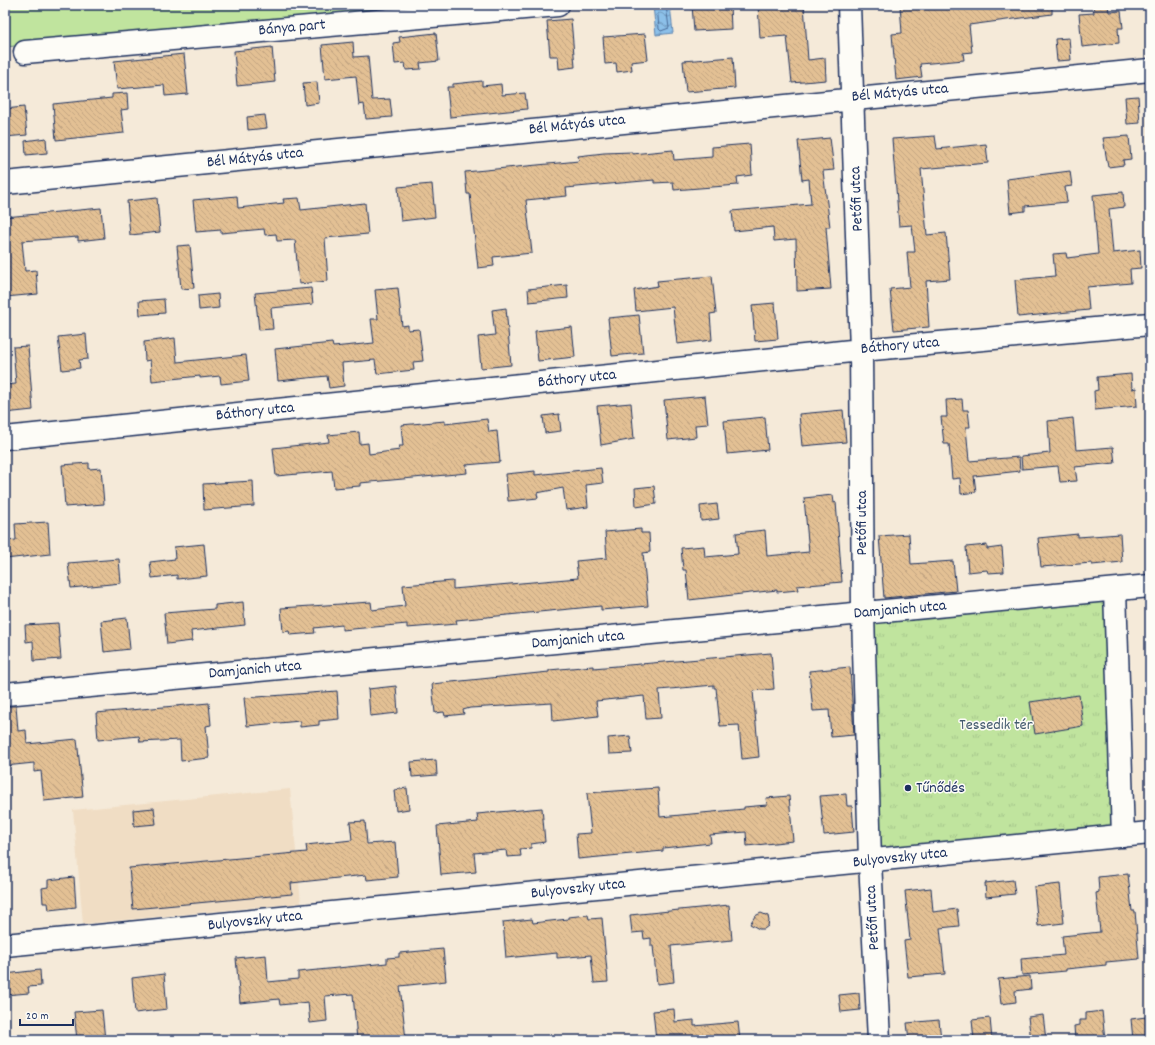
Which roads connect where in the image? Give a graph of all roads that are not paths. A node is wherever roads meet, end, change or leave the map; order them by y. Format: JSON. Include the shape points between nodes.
{"nodes":[{"id":1,"x":558,"y":5,"type":"edge"},
{"id":2,"x":849,"y":5,"type":"edge"},
{"id":3,"x":25,"y":52,"type":"dead end"},
{"id":4,"x":1150,"y":70,"type":"edge"},
{"id":5,"x":854,"y":98,"type":"junction"},
{"id":6,"x":5,"y":183,"type":"edge"},
{"id":7,"x":1150,"y":324,"type":"edge"},
{"id":8,"x":861,"y":350,"type":"junction"},
{"id":9,"x":5,"y":438,"type":"edge"},
{"id":10,"x":1150,"y":586,"type":"edge"},
{"id":11,"x":1114,"y":590,"type":"junction"},
{"id":12,"x":863,"y":614,"type":"junction"},
{"id":13,"x":5,"y":694,"type":"edge"},
{"id":14,"x":1150,"y":833,"type":"edge"},
{"id":15,"x":1124,"y":836,"type":"junction"},
{"id":16,"x":870,"y":861,"type":"junction"},
{"id":17,"x":5,"y":945,"type":"edge"},
{"id":18,"x":878,"y":1040,"type":"edge"}],
"edges":[{"from":1,"to":3,"type":"street","name":"Bánya part"},
{"from":2,"to":5,"type":"street","name":"Petőfi utca"},
{"from":4,"to":5,"type":"street","name":"Bél Mátyás utca"},
{"from":5,"to":6,"type":"street","name":"Bél Mátyás utca"},
{"from":5,"to":8,"type":"street","name":"Petőfi utca"},
{"from":7,"to":8,"type":"street","name":"Báthory utca"},
{"from":8,"to":9,"type":"street","name":"Báthory utca"},
{"from":8,"to":12,"type":"street","name":"Petőfi utca"},
{"from":10,"to":11,"type":"street","name":"Damjanich utca"},
{"from":11,"to":12,"type":"street","name":"Damjanich utca"},
{"from":11,"to":15,"type":"street"},
{"from":12,"to":13,"type":"street","name":"Damjanich utca"},
{"from":12,"to":16,"type":"street","name":"Petőfi utca"},
{"from":14,"to":15,"type":"street","name":"Bulyovszky utca"},
{"from":15,"to":16,"type":"street","name":"Bulyovszky utca"},
{"from":16,"to":17,"type":"street","name":"Bulyovszky utca"},
{"from":16,"to":18,"type":"street","name":"Petőfi utca"}]}
